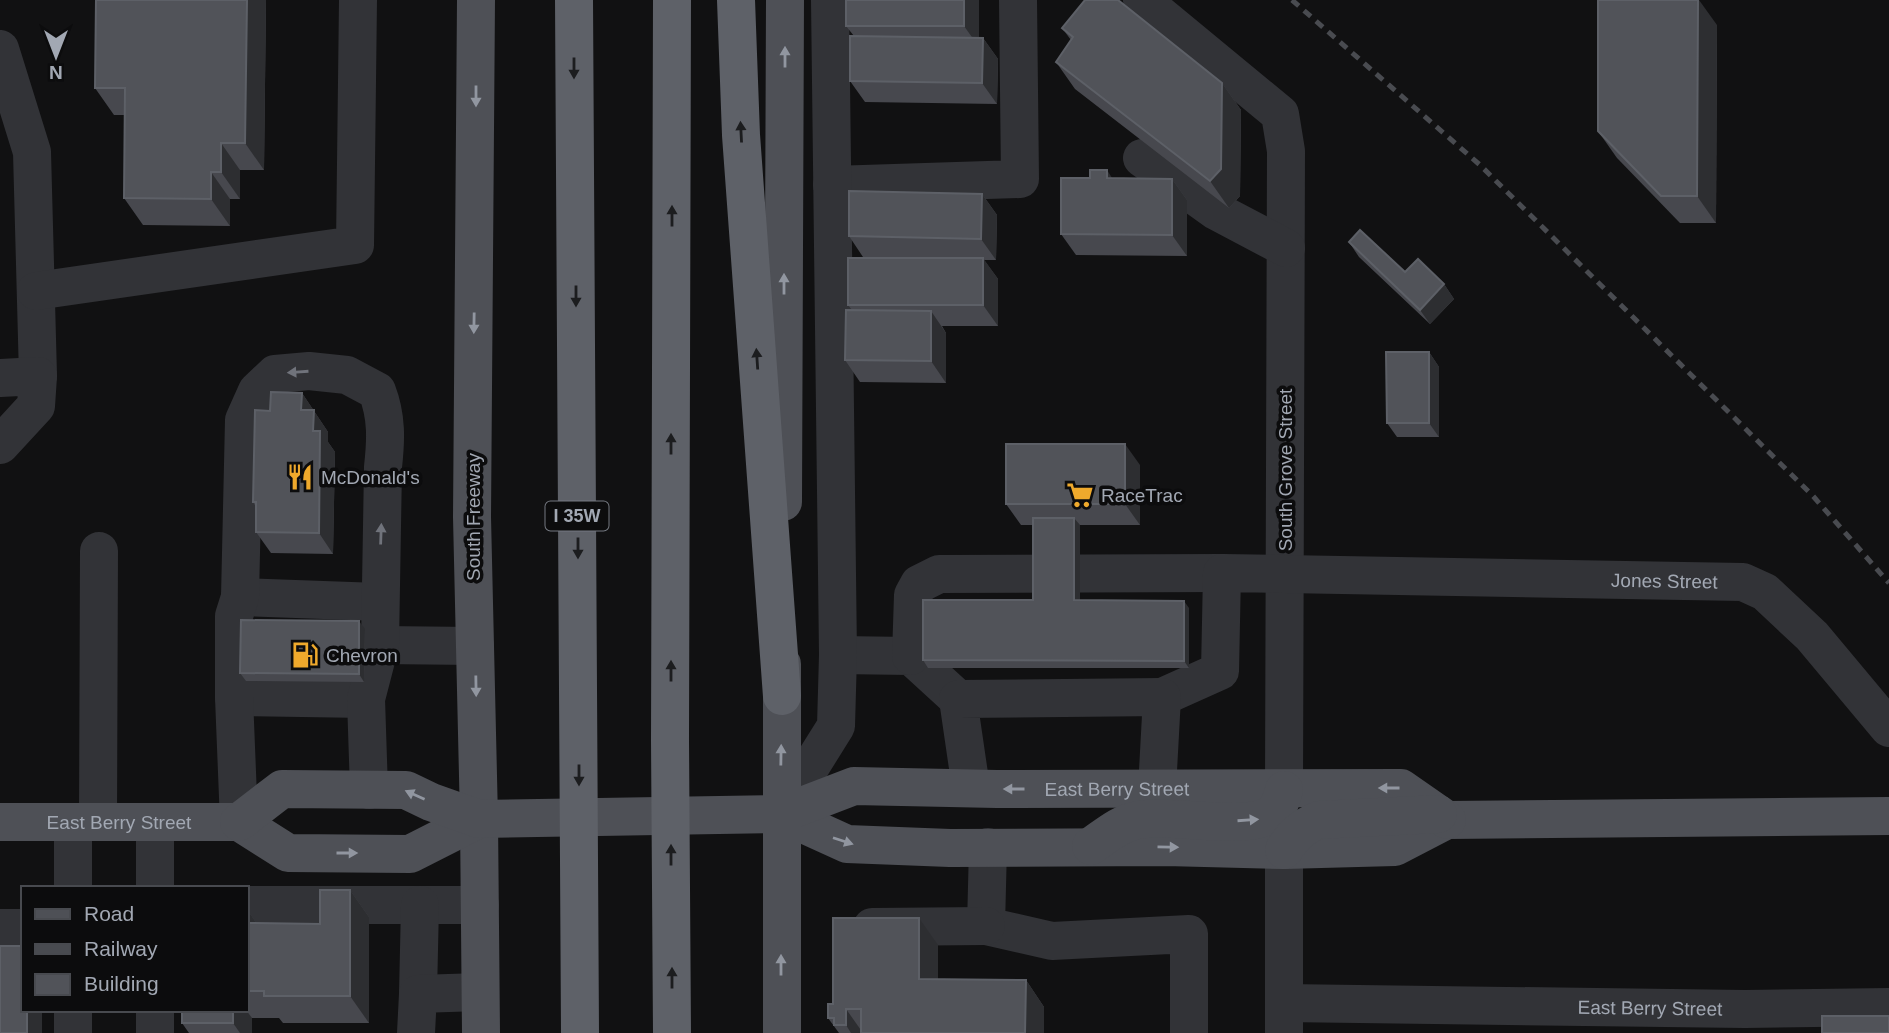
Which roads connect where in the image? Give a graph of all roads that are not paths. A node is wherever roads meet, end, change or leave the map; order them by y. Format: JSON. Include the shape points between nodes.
{"nodes":[{"id":1,"x":358,"y":0,"type":"edge"},
{"id":2,"x":475,"y":0,"type":"edge"},
{"id":3,"x":574,"y":0,"type":"edge"},
{"id":4,"x":672,"y":0,"type":"edge"},
{"id":5,"x":736,"y":0,"type":"edge"},
{"id":6,"x":785,"y":0,"type":"edge"},
{"id":7,"x":830,"y":0,"type":"edge"},
{"id":8,"x":1018,"y":0,"type":"edge"},
{"id":9,"x":1142,"y":0,"type":"edge"},
{"id":10,"x":0,"y":49,"type":"edge"},
{"id":11,"x":1142,"y":158,"type":"edge"},
{"id":12,"x":832,"y":185,"type":"junction"},
{"id":13,"x":1286,"y":248,"type":"junction"},
{"id":14,"x":36,"y":291,"type":"junction"},
{"id":15,"x":38,"y":376,"type":"junction"},
{"id":16,"x":0,"y":378,"type":"edge"},
{"id":17,"x":0,"y":445,"type":"edge"},
{"id":18,"x":99,"y":551,"type":"dead end"},
{"id":19,"x":1222,"y":573,"type":"junction"},
{"id":20,"x":1285,"y":573,"type":"junction"},
{"id":21,"x":240,"y":597,"type":"junction"},
{"id":22,"x":379,"y":602,"type":"junction"},
{"id":23,"x":380,"y":645,"type":"junction"},
{"id":24,"x":475,"y":646,"type":"junction"},
{"id":25,"x":838,"y":655,"type":"junction"},
{"id":26,"x":911,"y":656,"type":"junction"},
{"id":27,"x":782,"y":696,"type":"junction"},
{"id":28,"x":234,"y":697,"type":"junction"},
{"id":29,"x":1162,"y":697,"type":"junction"},
{"id":30,"x":366,"y":699,"type":"junction"},
{"id":31,"x":958,"y":699,"type":"junction"},
{"id":32,"x":1889,"y":728,"type":"edge"},
{"id":33,"x":971,"y":788,"type":"junction"},
{"id":34,"x":1157,"y":789,"type":"junction"},
{"id":35,"x":369,"y":790,"type":"junction"},
{"id":36,"x":1284,"y":790,"type":"junction"},
{"id":37,"x":780,"y":814,"type":"junction"},
{"id":38,"x":1889,"y":816,"type":"edge"},
{"id":39,"x":1442,"y":817,"type":"junction"},
{"id":40,"x":497,"y":819,"type":"junction"},
{"id":41,"x":0,"y":822,"type":"edge"},
{"id":42,"x":86,"y":822,"type":"junction"},
{"id":43,"x":239,"y":822,"type":"junction"},
{"id":44,"x":155,"y":823,"type":"junction"},
{"id":45,"x":988,"y":847,"type":"junction"},
{"id":46,"x":1089,"y":847,"type":"junction"},
{"id":47,"x":1284,"y":850,"type":"junction"},
{"id":48,"x":292,"y":853,"type":"junction"},
{"id":49,"x":73,"y":886,"type":"edge"},
{"id":50,"x":155,"y":886,"type":"edge"},
{"id":51,"x":248,"y":905,"type":"edge"},
{"id":52,"x":291,"y":905,"type":"junction"},
{"id":53,"x":420,"y":905,"type":"junction"},
{"id":54,"x":480,"y":905,"type":"junction"},
{"id":55,"x":986,"y":926,"type":"junction"},
{"id":56,"x":0,"y":928,"type":"edge"},
{"id":57,"x":21,"y":928,"type":"edge"},
{"id":58,"x":844,"y":946,"type":"edge"},
{"id":59,"x":480,"y":992,"type":"junction"},
{"id":60,"x":418,"y":994,"type":"junction"},
{"id":61,"x":1889,"y":1007,"type":"edge"},
{"id":62,"x":73,"y":1012,"type":"edge"},
{"id":63,"x":155,"y":1012,"type":"edge"},
{"id":64,"x":1284,"y":1018,"type":"edge"},
{"id":65,"x":1745,"y":1021,"type":"edge"},
{"id":66,"x":73,"y":1033,"type":"edge"},
{"id":67,"x":155,"y":1033,"type":"edge"},
{"id":68,"x":416,"y":1033,"type":"edge"},
{"id":69,"x":481,"y":1033,"type":"edge"},
{"id":70,"x":580,"y":1033,"type":"edge"},
{"id":71,"x":673,"y":1033,"type":"edge"},
{"id":72,"x":782,"y":1033,"type":"edge"},
{"id":73,"x":1189,"y":1033,"type":"edge"}],
"edges":[{"from":1,"to":14,"type":"street","via":[[355,245]]},
{"from":2,"to":24,"type":"main road","name":"South Freeway","one_way":true},
{"from":3,"to":70,"type":"highway","number":"I 35W","one_way":true},
{"from":71,"to":4,"type":"highway","one_way":true},
{"from":27,"to":5,"type":"highway","one_way":true,"via":[[742,148]]},
{"from":27,"to":6,"type":"main road","one_way":true},
{"from":7,"to":12,"type":"street"},
{"from":8,"to":12,"type":"street","via":[[1020,180]]},
{"from":9,"to":13,"type":"street","name":"South Grove Street","via":[[1280,114],[1286,151]]},
{"from":10,"to":14,"type":"street","via":[[32,152]]},
{"from":11,"to":13,"type":"street","via":[[1216,211]]},
{"from":12,"to":25,"type":"street"},
{"from":13,"to":20,"type":"street","name":"South Grove Street"},
{"from":14,"to":15,"type":"street"},
{"from":15,"to":16,"type":"street"},
{"from":15,"to":17,"type":"street","via":[[36,406]]},
{"from":18,"to":42,"type":"street"},
{"from":19,"to":20,"type":"street"},
{"from":19,"to":26,"type":"street","via":[[939,574],[919,584],[912,595]]},
{"from":19,"to":29,"type":"street","via":[[1220,671]]},
{"from":20,"to":32,"type":"street","name":"Jones Street","via":[[1743,582],[1765,592],[1812,636]]},
{"from":20,"to":36,"type":"street","name":"South Grove Street"},
{"from":21,"to":22,"type":"street"},
{"from":22,"to":21,"type":"street","one_way":true,"via":[[385,412],[377,391],[357,380],[309,371],[275,374],[257,391],[244,420]]},
{"from":21,"to":28,"type":"street","via":[[234,616]]},
{"from":22,"to":23,"type":"street"},
{"from":23,"to":24,"type":"street"},
{"from":23,"to":30,"type":"street"},
{"from":24,"to":40,"type":"main road","name":"South Freeway","one_way":true},
{"from":25,"to":26,"type":"street"},
{"from":25,"to":37,"type":"street","via":[[836,726]]},
{"from":26,"to":31,"type":"street"},
{"from":37,"to":27,"type":"main road","one_way":true},
{"from":28,"to":30,"type":"street"},
{"from":28,"to":43,"type":"street"},
{"from":29,"to":31,"type":"street"},
{"from":29,"to":34,"type":"street"},
{"from":30,"to":35,"type":"street"},
{"from":31,"to":33,"type":"street"},
{"from":34,"to":33,"type":"main road","name":"East Berry Street","one_way":true},
{"from":33,"to":37,"type":"main road","name":"East Berry Street","via":[[854,786]]},
{"from":34,"to":36,"type":"main road","name":"East Berry Street"},
{"from":40,"to":35,"type":"main road","name":"East Berry Street","one_way":true,"via":[[431,802],[406,790]]},
{"from":35,"to":43,"type":"main road","name":"East Berry Street","via":[[282,789]]},
{"from":39,"to":36,"type":"main road","name":"East Berry Street","one_way":true,"via":[[1401,788]]},
{"from":46,"to":36,"type":"main road","one_way":true,"via":[[1119,826],[1137,820],[1254,820],[1269,816],[1279,808]]},
{"from":37,"to":40,"type":"main road","name":"East Berry Street"},
{"from":37,"to":45,"type":"main road","name":"East Berry Street","one_way":true,"via":[[847,844]]},
{"from":72,"to":37,"type":"main road","one_way":true},
{"from":38,"to":39,"type":"main road","name":"East Berry Street"},
{"from":39,"to":47,"type":"main road","name":"East Berry Street","via":[[1395,847]]},
{"from":48,"to":40,"type":"main road","name":"East Berry Street","one_way":true,"via":[[410,854]]},
{"from":40,"to":54,"type":"main road","name":"South Freeway"},
{"from":41,"to":42,"type":"main road","name":"East Berry Street"},
{"from":42,"to":44,"type":"main road","name":"East Berry Street"},
{"from":42,"to":49,"type":"street"},
{"from":43,"to":44,"type":"main road","name":"East Berry Street"},
{"from":43,"to":48,"type":"main road","name":"East Berry Street"},
{"from":44,"to":50,"type":"street"},
{"from":45,"to":46,"type":"main road","name":"East Berry Street"},
{"from":45,"to":55,"type":"street"},
{"from":46,"to":47,"type":"main road","name":"East Berry Street","one_way":true},
{"from":47,"to":64,"type":"street"},
{"from":48,"to":52,"type":"street"},
{"from":51,"to":52,"type":"street"},
{"from":52,"to":53,"type":"street"},
{"from":53,"to":54,"type":"street"},
{"from":53,"to":60,"type":"street"},
{"from":54,"to":59,"type":"main road","name":"South Freeway"},
{"from":55,"to":58,"type":"street","via":[[862,928]]},
{"from":55,"to":73,"type":"street","via":[[1052,941],[1189,934]]},
{"from":56,"to":57,"type":"street"},
{"from":59,"to":60,"type":"street"},
{"from":59,"to":69,"type":"main road","name":"South Freeway"},
{"from":60,"to":68,"type":"street"},
{"from":61,"to":65,"type":"street","name":"East Berry Street"},
{"from":62,"to":66,"type":"street"},
{"from":63,"to":67,"type":"street"},
{"from":64,"to":65,"type":"street","name":"East Berry Street"}]}
